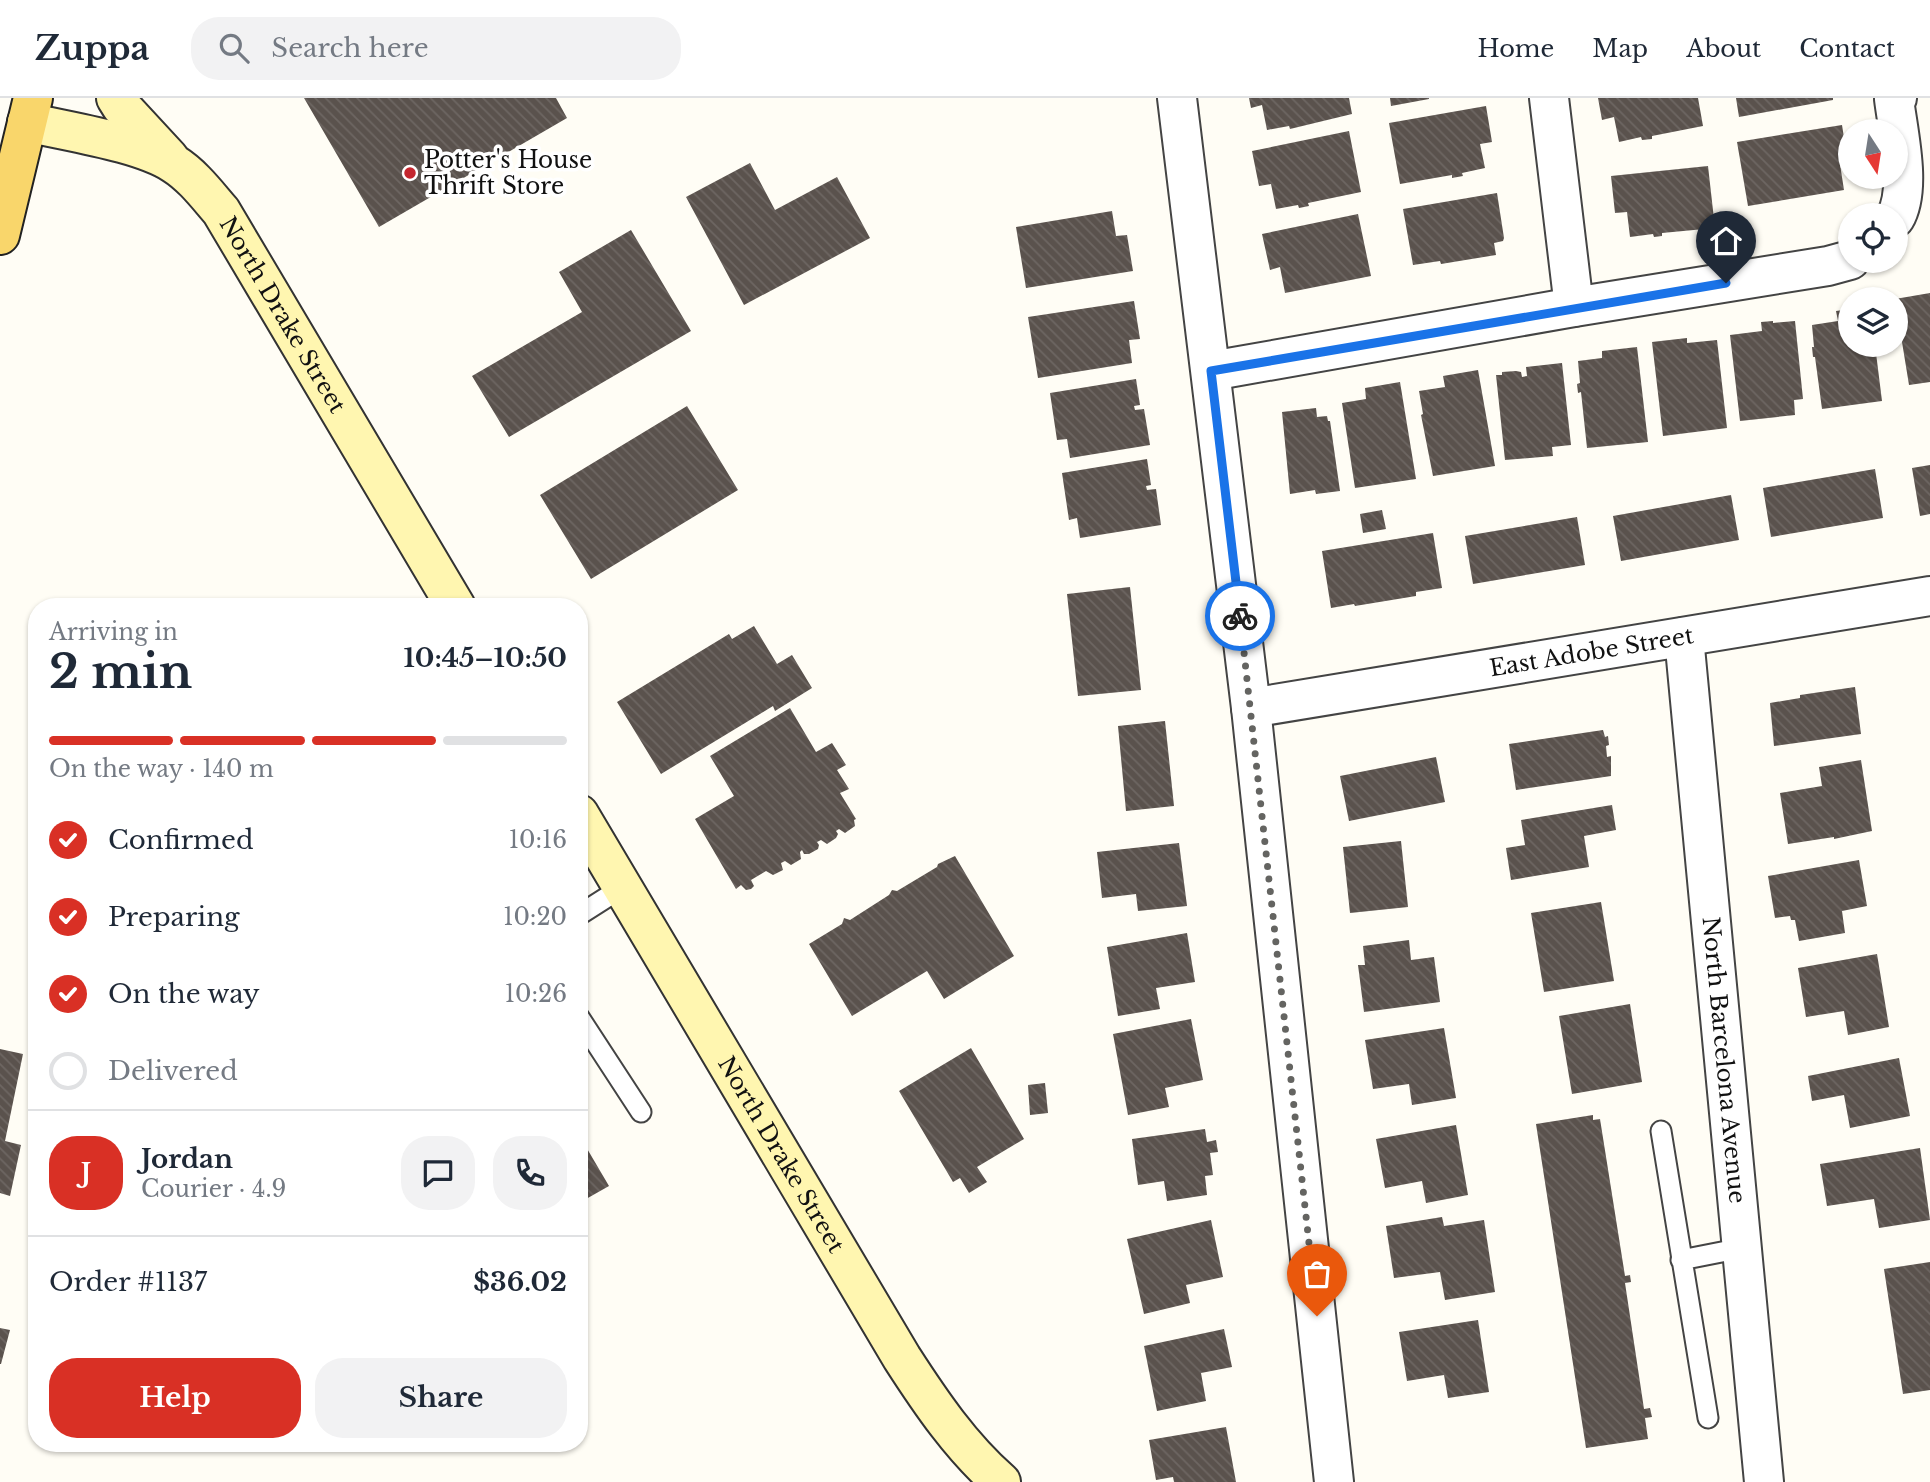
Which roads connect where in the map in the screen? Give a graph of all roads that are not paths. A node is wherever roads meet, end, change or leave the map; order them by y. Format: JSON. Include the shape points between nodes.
{"nodes":[{"id":1,"x":116,"y":98,"type":"edge"},
{"id":2,"x":1177,"y":98,"type":"edge"},
{"id":3,"x":1549,"y":98,"type":"edge"},
{"id":4,"x":1895,"y":98,"type":"edge"},
{"id":5,"x":30,"y":110,"type":"edge"},
{"id":6,"x":175,"y":165,"type":"junction"},
{"id":7,"x":1900,"y":203,"type":"edge"},
{"id":8,"x":0,"y":234,"type":"edge"},
{"id":9,"x":1838,"y":264,"type":"edge"},
{"id":10,"x":1574,"y":307,"type":"junction"},
{"id":11,"x":1211,"y":371,"type":"junction"},
{"id":12,"x":1930,"y":596,"type":"edge"},
{"id":13,"x":451,"y":598,"type":"edge"},
{"id":14,"x":1684,"y":637,"type":"junction"},
{"id":15,"x":1251,"y":708,"type":"junction"},
{"id":16,"x":588,"y":829,"type":"edge"},
{"id":17,"x":623,"y":887,"type":"junction"},
{"id":18,"x":588,"y":909,"type":"edge"},
{"id":19,"x":588,"y":1031,"type":"edge"},
{"id":20,"x":641,"y":1112,"type":"dead end"},
{"id":21,"x":1661,"y":1131,"type":"dead end"},
{"id":22,"x":1742,"y":1248,"type":"junction"},
{"id":23,"x":1681,"y":1260,"type":"junction"},
{"id":24,"x":1708,"y":1418,"type":"dead end"},
{"id":25,"x":1001,"y":1482,"type":"edge"},
{"id":26,"x":1334,"y":1482,"type":"edge"},
{"id":27,"x":1764,"y":1482,"type":"edge"}],
"edges":[{"from":1,"to":6,"type":"street"},
{"from":2,"to":11,"type":"street"},
{"from":3,"to":10,"type":"street"},
{"from":4,"to":7,"type":"street","via":[[1903,175]]},
{"from":5,"to":6,"type":"street","name":"North Drake Street","via":[[147,150]]},
{"from":5,"to":8,"type":"main road"},
{"from":6,"to":13,"type":"street","name":"North Drake Street","via":[[221,211]]},
{"from":9,"to":10,"type":"street"},
{"from":10,"to":11,"type":"street"},
{"from":11,"to":15,"type":"street"},
{"from":12,"to":14,"type":"street","name":"East Adobe Street"},
{"from":14,"to":15,"type":"street","name":"East Adobe Street"},
{"from":14,"to":22,"type":"street","name":"North Barcelona Avenue"},
{"from":15,"to":26,"type":"street"},
{"from":16,"to":17,"type":"street","name":"North Drake Street"},
{"from":17,"to":18,"type":"lane"},
{"from":17,"to":25,"type":"street","name":"North Drake Street","via":[[931,1404]]},
{"from":19,"to":20,"type":"lane"},
{"from":21,"to":23,"type":"lane"},
{"from":22,"to":23,"type":"lane"},
{"from":22,"to":27,"type":"street","name":"North Barcelona Avenue"},
{"from":23,"to":24,"type":"lane"}]}
